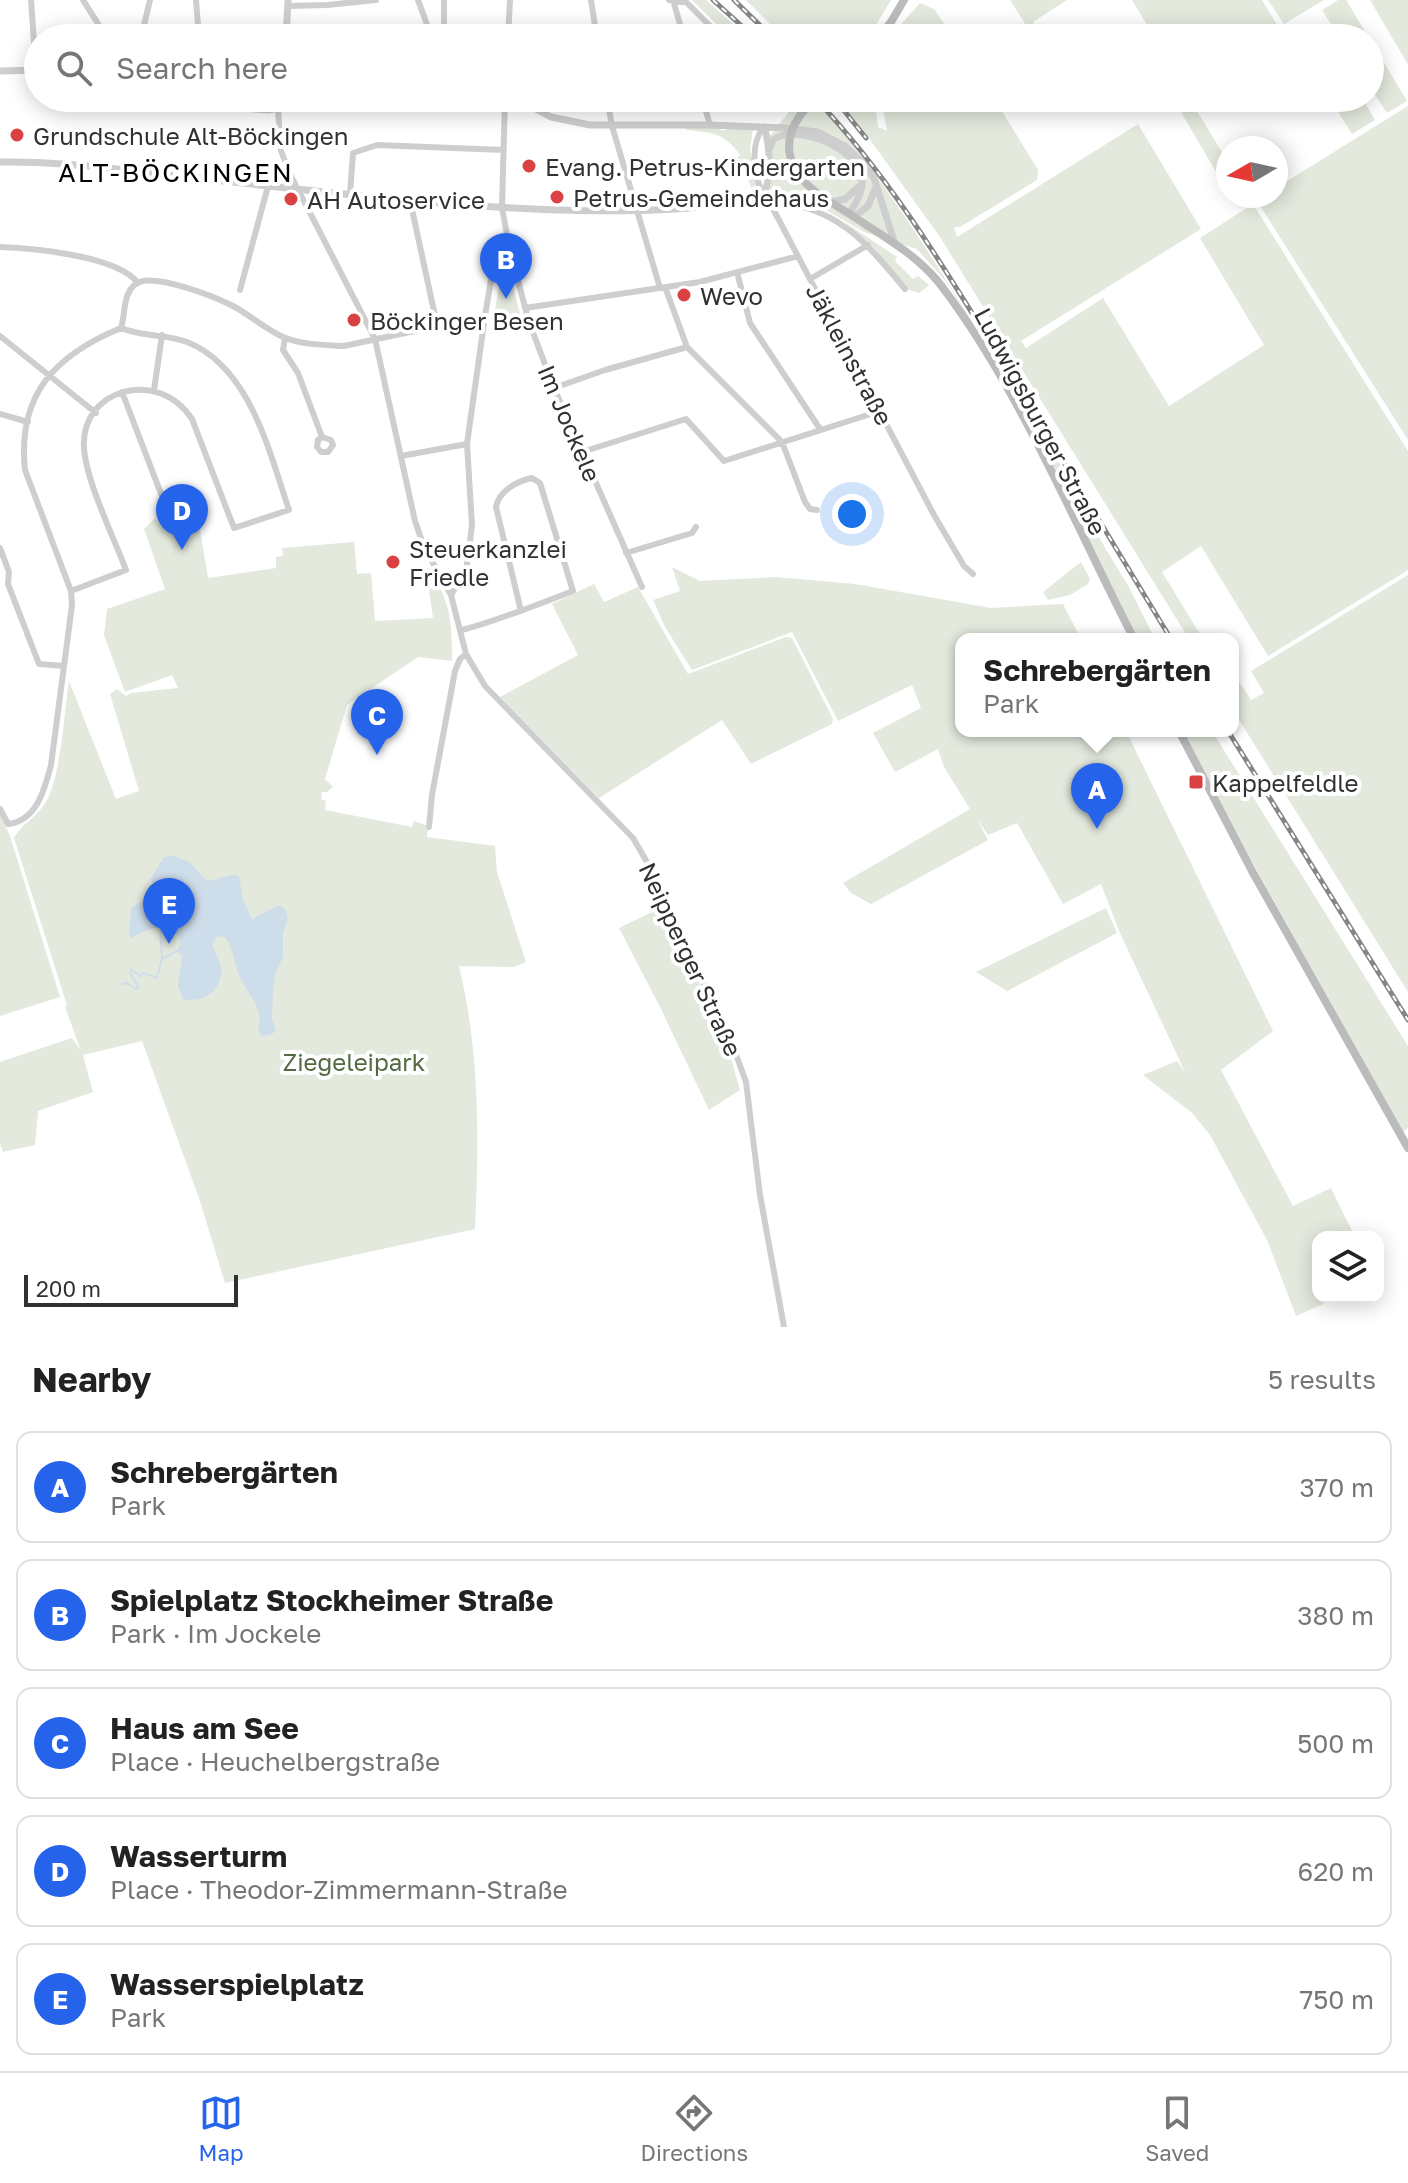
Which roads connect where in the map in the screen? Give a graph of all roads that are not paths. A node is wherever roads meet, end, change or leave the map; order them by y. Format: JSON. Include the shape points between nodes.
{"nodes":[{"id":1,"x":31,"y":0,"type":"edge"},
{"id":2,"x":83,"y":0,"type":"edge"},
{"id":3,"x":150,"y":0,"type":"edge"},
{"id":4,"x":196,"y":0,"type":"edge"},
{"id":5,"x":376,"y":0,"type":"edge"},
{"id":6,"x":418,"y":0,"type":"edge"},
{"id":7,"x":444,"y":0,"type":"edge"},
{"id":8,"x":510,"y":0,"type":"edge"},
{"id":9,"x":591,"y":0,"type":"edge"},
{"id":10,"x":671,"y":0,"type":"edge"},
{"id":11,"x":904,"y":0,"type":"edge"},
{"id":12,"x":288,"y":3,"type":"edge"},
{"id":13,"x":690,"y":6,"type":"junction"},
{"id":14,"x":678,"y":19,"type":"junction"},
{"id":15,"x":33,"y":24,"type":"edge"},
{"id":16,"x":98,"y":24,"type":"edge"},
{"id":17,"x":144,"y":24,"type":"edge"},
{"id":18,"x":198,"y":24,"type":"edge"},
{"id":19,"x":287,"y":24,"type":"edge"},
{"id":20,"x":427,"y":24,"type":"edge"},
{"id":21,"x":444,"y":24,"type":"edge"},
{"id":22,"x":509,"y":24,"type":"edge"},
{"id":23,"x":595,"y":24,"type":"edge"},
{"id":24,"x":680,"y":24,"type":"edge"},
{"id":25,"x":708,"y":24,"type":"edge"},
{"id":26,"x":888,"y":24,"type":"edge"},
{"id":27,"x":24,"y":70,"type":"edge"},
{"id":28,"x":0,"y":71,"type":"edge"},
{"id":29,"x":281,"y":112,"type":"edge"},
{"id":30,"x":505,"y":112,"type":"edge"},
{"id":31,"x":544,"y":112,"type":"edge"},
{"id":32,"x":610,"y":112,"type":"edge"},
{"id":33,"x":706,"y":112,"type":"edge"},
{"id":34,"x":803,"y":112,"type":"edge"},
{"id":35,"x":710,"y":125,"type":"junction"},
{"id":36,"x":612,"y":126,"type":"junction"},
{"id":37,"x":764,"y":127,"type":"junction"},
{"id":38,"x":783,"y":131,"type":"junction"},
{"id":39,"x":817,"y":136,"type":"junction"},
{"id":40,"x":504,"y":150,"type":"junction"},
{"id":41,"x":768,"y":155,"type":"junction"},
{"id":42,"x":0,"y":162,"type":"edge"},
{"id":43,"x":862,"y":185,"type":"junction"},
{"id":44,"x":268,"y":186,"type":"junction"},
{"id":45,"x":876,"y":187,"type":"junction"},
{"id":46,"x":298,"y":189,"type":"junction"},
{"id":47,"x":350,"y":194,"type":"junction"},
{"id":48,"x":763,"y":196,"type":"junction"},
{"id":49,"x":410,"y":200,"type":"junction"},
{"id":50,"x":831,"y":202,"type":"junction"},
{"id":51,"x":770,"y":203,"type":"junction"},
{"id":52,"x":502,"y":208,"type":"junction"},
{"id":53,"x":637,"y":211,"type":"junction"},
{"id":54,"x":852,"y":216,"type":"junction"},
{"id":55,"x":895,"y":244,"type":"junction"},
{"id":56,"x":868,"y":245,"type":"junction"},
{"id":57,"x":0,"y":247,"type":"edge"},
{"id":58,"x":798,"y":256,"type":"junction"},
{"id":59,"x":504,"y":257,"type":"junction"},
{"id":60,"x":737,"y":272,"type":"junction"},
{"id":61,"x":810,"y":279,"type":"junction"},
{"id":62,"x":138,"y":283,"type":"junction"},
{"id":63,"x":662,"y":288,"type":"junction"},
{"id":64,"x":905,"y":289,"type":"dead end"},
{"id":65,"x":240,"y":290,"type":"dead end"},
{"id":66,"x":525,"y":308,"type":"junction"},
{"id":67,"x":485,"y":316,"type":"junction"},
{"id":68,"x":437,"y":325,"type":"junction"},
{"id":69,"x":121,"y":328,"type":"junction"},
{"id":70,"x":162,"y":335,"type":"junction"},
{"id":71,"x":0,"y":336,"type":"edge"},
{"id":72,"x":285,"y":338,"type":"junction"},
{"id":73,"x":375,"y":339,"type":"junction"},
{"id":74,"x":687,"y":347,"type":"junction"},
{"id":75,"x":48,"y":376,"type":"junction"},
{"id":76,"x":554,"y":388,"type":"junction"},
{"id":77,"x":154,"y":390,"type":"junction"},
{"id":78,"x":122,"y":392,"type":"junction"},
{"id":79,"x":880,"y":411,"type":"junction"},
{"id":80,"x":96,"y":413,"type":"junction"},
{"id":81,"x":0,"y":414,"type":"edge"},
{"id":82,"x":28,"y":422,"type":"junction"},
{"id":83,"x":820,"y":429,"type":"junction"},
{"id":84,"x":322,"y":437,"type":"dead end"},
{"id":85,"x":782,"y":442,"type":"junction"},
{"id":86,"x":467,"y":444,"type":"junction"},
{"id":87,"x":582,"y":452,"type":"junction"},
{"id":88,"x":401,"y":456,"type":"junction"},
{"id":89,"x":817,"y":510,"type":"dead end"},
{"id":90,"x":168,"y":512,"type":"dead end"},
{"id":91,"x":696,"y":527,"type":"dead end"},
{"id":92,"x":0,"y":548,"type":"edge"},
{"id":93,"x":626,"y":553,"type":"junction"},
{"id":94,"x":973,"y":574,"type":"dead end"},
{"id":95,"x":642,"y":587,"type":"dead end"},
{"id":96,"x":71,"y":591,"type":"junction"},
{"id":97,"x":451,"y":595,"type":"junction"},
{"id":98,"x":521,"y":611,"type":"junction"},
{"id":99,"x":462,"y":630,"type":"junction"},
{"id":100,"x":1131,"y":633,"type":"edge"},
{"id":101,"x":466,"y":654,"type":"junction"},
{"id":102,"x":64,"y":666,"type":"junction"},
{"id":103,"x":1182,"y":737,"type":"edge"},
{"id":104,"x":0,"y":809,"type":"edge"},
{"id":105,"x":429,"y":827,"type":"dead end"},
{"id":106,"x":1408,"y":1148,"type":"edge"},
{"id":107,"x":784,"y":1327,"type":"edge"}],
"edges":[{"from":1,"to":15,"type":"street"},
{"from":2,"to":16,"type":"street"},
{"from":3,"to":17,"type":"street"},
{"from":4,"to":18,"type":"street"},
{"from":5,"to":12,"type":"street"},
{"from":6,"to":20,"type":"street"},
{"from":7,"to":21,"type":"street"},
{"from":8,"to":22,"type":"street"},
{"from":9,"to":23,"type":"street"},
{"from":10,"to":13,"type":"street"},
{"from":10,"to":14,"type":"street"},
{"from":11,"to":26,"type":"main road"},
{"from":12,"to":19,"type":"street"},
{"from":13,"to":14,"type":"street"},
{"from":13,"to":25,"type":"street"},
{"from":14,"to":24,"type":"street"},
{"from":27,"to":28,"type":"street"},
{"from":29,"to":46,"type":"street","via":[[281,151]]},
{"from":30,"to":40,"type":"street"},
{"from":31,"to":36,"type":"street","via":[[561,120]]},
{"from":32,"to":36,"type":"street"},
{"from":33,"to":35,"type":"street"},
{"from":34,"to":50,"type":"main road","name":"Ludwigsburger Straße","via":[[789,139],[792,164]]},
{"from":35,"to":36,"type":"street"},
{"from":35,"to":37,"type":"street"},
{"from":36,"to":53,"type":"street"},
{"from":37,"to":38,"type":"street"},
{"from":37,"to":41,"type":"street"},
{"from":37,"to":48,"type":"street","via":[[755,151]]},
{"from":38,"to":39,"type":"street"},
{"from":38,"to":41,"type":"street"},
{"from":39,"to":43,"type":"street","via":[[851,158]]},
{"from":39,"to":45,"type":"street","via":[[832,138],[855,153]]},
{"from":40,"to":47,"type":"street","via":[[362,148],[353,153]]},
{"from":40,"to":52,"type":"street"},
{"from":41,"to":48,"type":"street"},
{"from":42,"to":44,"type":"street"},
{"from":43,"to":50,"type":"street","via":[[845,199]]},
{"from":43,"to":54,"type":"street"},
{"from":44,"to":46,"type":"street"},
{"from":44,"to":65,"type":"street"},
{"from":45,"to":54,"type":"street","via":[[868,206]]},
{"from":45,"to":55,"type":"street"},
{"from":46,"to":47,"type":"street"},
{"from":46,"to":73,"type":"street"},
{"from":47,"to":49,"type":"street"},
{"from":48,"to":51,"type":"street","name":"Jäkleinstraße"},
{"from":48,"to":53,"type":"street"},
{"from":49,"to":52,"type":"street"},
{"from":49,"to":68,"type":"street"},
{"from":50,"to":54,"type":"main road","name":"Ludwigsburger Straße"},
{"from":51,"to":56,"type":"street","via":[[811,207]]},
{"from":51,"to":58,"type":"street","name":"Jäkleinstraße"},
{"from":52,"to":53,"type":"street"},
{"from":52,"to":59,"type":"street","via":[[508,240]]},
{"from":53,"to":63,"type":"street"},
{"from":54,"to":55,"type":"main road","name":"Ludwigsburger Straße"},
{"from":55,"to":100,"type":"main road","name":"Ludwigsburger Straße","via":[[941,285],[962,314],[1021,416]]},
{"from":56,"to":61,"type":"street"},
{"from":56,"to":64,"type":"street"},
{"from":57,"to":62,"type":"street","via":[[109,264]]},
{"from":58,"to":60,"type":"street"},
{"from":58,"to":61,"type":"street","name":"Jäkleinstraße"},
{"from":59,"to":66,"type":"street","name":"Im Jockele","via":[[516,273]]},
{"from":59,"to":67,"type":"street","via":[[493,268]]},
{"from":60,"to":63,"type":"street"},
{"from":60,"to":83,"type":"street","via":[[750,323]]},
{"from":61,"to":79,"type":"street","name":"Jäkleinstraße"},
{"from":62,"to":69,"type":"street","via":[[126,296]]},
{"from":62,"to":72,"type":"street","via":[[178,286],[229,304]]},
{"from":63,"to":66,"type":"street"},
{"from":63,"to":74,"type":"street"},
{"from":66,"to":76,"type":"street","name":"Im Jockele"},
{"from":67,"to":68,"type":"street"},
{"from":67,"to":86,"type":"street"},
{"from":68,"to":73,"type":"street"},
{"from":69,"to":70,"type":"street"},
{"from":69,"to":75,"type":"street","via":[[79,348]]},
{"from":70,"to":77,"type":"street"},
{"from":70,"to":77,"type":"street","via":[[187,342],[221,362],[236,379],[289,510],[234,528],[192,419],[177,402]]},
{"from":71,"to":75,"type":"street"},
{"from":72,"to":73,"type":"street","via":[[344,346]]},
{"from":72,"to":84,"type":"street","via":[[283,350],[298,373]]},
{"from":73,"to":88,"type":"street"},
{"from":74,"to":76,"type":"street"},
{"from":74,"to":85,"type":"street"},
{"from":75,"to":80,"type":"street"},
{"from":75,"to":82,"type":"street"},
{"from":76,"to":87,"type":"street","name":"Im Jockele"},
{"from":77,"to":78,"type":"street"},
{"from":78,"to":80,"type":"street"},
{"from":78,"to":90,"type":"street"},
{"from":79,"to":83,"type":"street"},
{"from":79,"to":94,"type":"street","name":"Jäkleinstraße","via":[[934,515]]},
{"from":80,"to":96,"type":"street","via":[[86,431],[87,465],[126,570]]},
{"from":81,"to":82,"type":"street"},
{"from":82,"to":96,"type":"street","via":[[25,470]]},
{"from":83,"to":85,"type":"street"},
{"from":85,"to":87,"type":"street","via":[[724,461],[690,422],[681,420]]},
{"from":85,"to":89,"type":"street","via":[[805,502]]},
{"from":86,"to":88,"type":"street"},
{"from":86,"to":97,"type":"street","via":[[471,534],[466,571]]},
{"from":87,"to":93,"type":"street","name":"Im Jockele"},
{"from":88,"to":97,"type":"street","via":[[424,547]]},
{"from":91,"to":93,"type":"street","via":[[692,533]]},
{"from":92,"to":102,"type":"street","via":[[39,664]]},
{"from":93,"to":95,"type":"street","name":"Im Jockele"},
{"from":96,"to":102,"type":"street"},
{"from":97,"to":99,"type":"street"},
{"from":98,"to":98,"type":"street","via":[[573,589],[540,483],[532,478],[503,492],[496,507]]},
{"from":98,"to":99,"type":"street"},
{"from":99,"to":101,"type":"street"},
{"from":101,"to":105,"type":"street","via":[[455,671]]},
{"from":101,"to":107,"type":"street","name":"Neipperger Straße","via":[[485,686],[633,838],[726,1027],[746,1082]]},
{"from":102,"to":104,"type":"street","via":[[45,790],[38,805],[15,824],[8,824]]},
{"from":103,"to":106,"type":"main road"}]}
